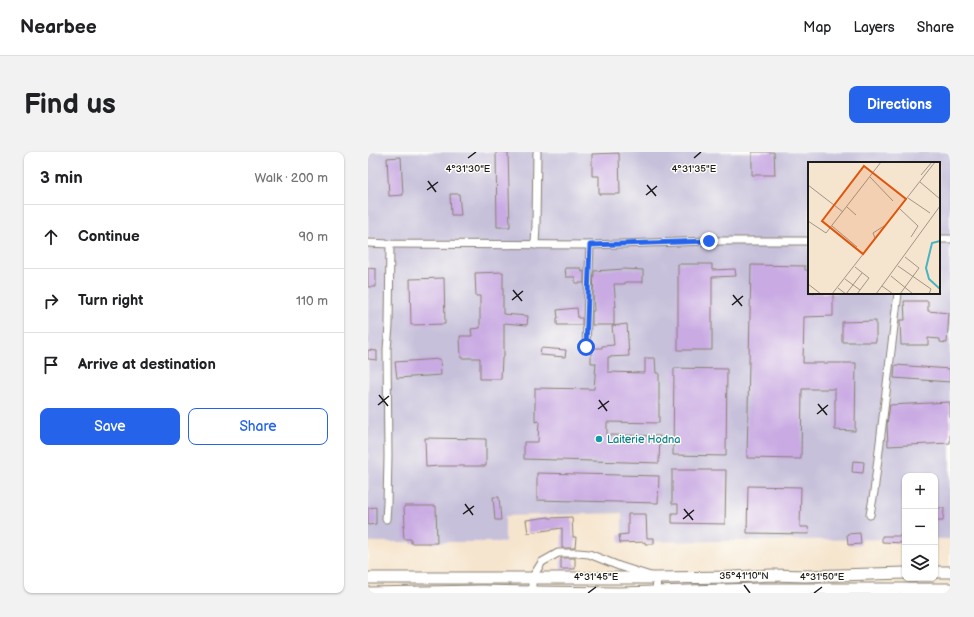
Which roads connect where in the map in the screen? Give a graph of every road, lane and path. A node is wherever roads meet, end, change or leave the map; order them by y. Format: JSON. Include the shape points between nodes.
{"nodes":[{"id":1,"x":536,"y":152,"type":"edge"},
{"id":2,"x":808,"y":241,"type":"edge"},
{"id":3,"x":368,"y":244,"type":"edge"},
{"id":4,"x":390,"y":244,"type":"junction"},
{"id":5,"x":535,"y":245,"type":"junction"},
{"id":6,"x":590,"y":245,"type":"junction"},
{"id":7,"x":898,"y":294,"type":"edge"},
{"id":8,"x":586,"y":347,"type":"dead end"},
{"id":9,"x":870,"y":515,"type":"dead end"},
{"id":10,"x":386,"y":519,"type":"dead end"},
{"id":11,"x":938,"y":572,"type":"edge"},
{"id":12,"x":950,"y":572,"type":"edge"},
{"id":13,"x":902,"y":573,"type":"edge"},
{"id":14,"x":368,"y":578,"type":"edge"},
{"id":15,"x":532,"y":578,"type":"junction"},
{"id":16,"x":657,"y":578,"type":"junction"},
{"id":17,"x":950,"y":588,"type":"edge"},
{"id":18,"x":656,"y":591,"type":"junction"},
{"id":19,"x":532,"y":592,"type":"edge"},
{"id":20,"x":368,"y":593,"type":"edge"}],
"edges":[{"from":1,"to":5,"type":"street"},
{"from":2,"to":6,"type":"street"},
{"from":3,"to":4,"type":"street"},
{"from":4,"to":5,"type":"street"},
{"from":4,"to":10,"type":"street"},
{"from":5,"to":6,"type":"street"},
{"from":6,"to":8,"type":"street"},
{"from":7,"to":9,"type":"street"},
{"from":11,"to":12,"type":"highway"},
{"from":13,"to":16,"type":"highway"},
{"from":14,"to":15,"type":"highway"},
{"from":15,"to":16,"type":"highway"},
{"from":15,"to":16,"type":"street","via":[[542,562],[558,553],[578,553],[589,554]]},
{"from":15,"to":19,"type":"street"},
{"from":16,"to":18,"type":"street"},
{"from":17,"to":18,"type":"highway"},
{"from":18,"to":19,"type":"highway"},
{"from":19,"to":20,"type":"highway"}]}
